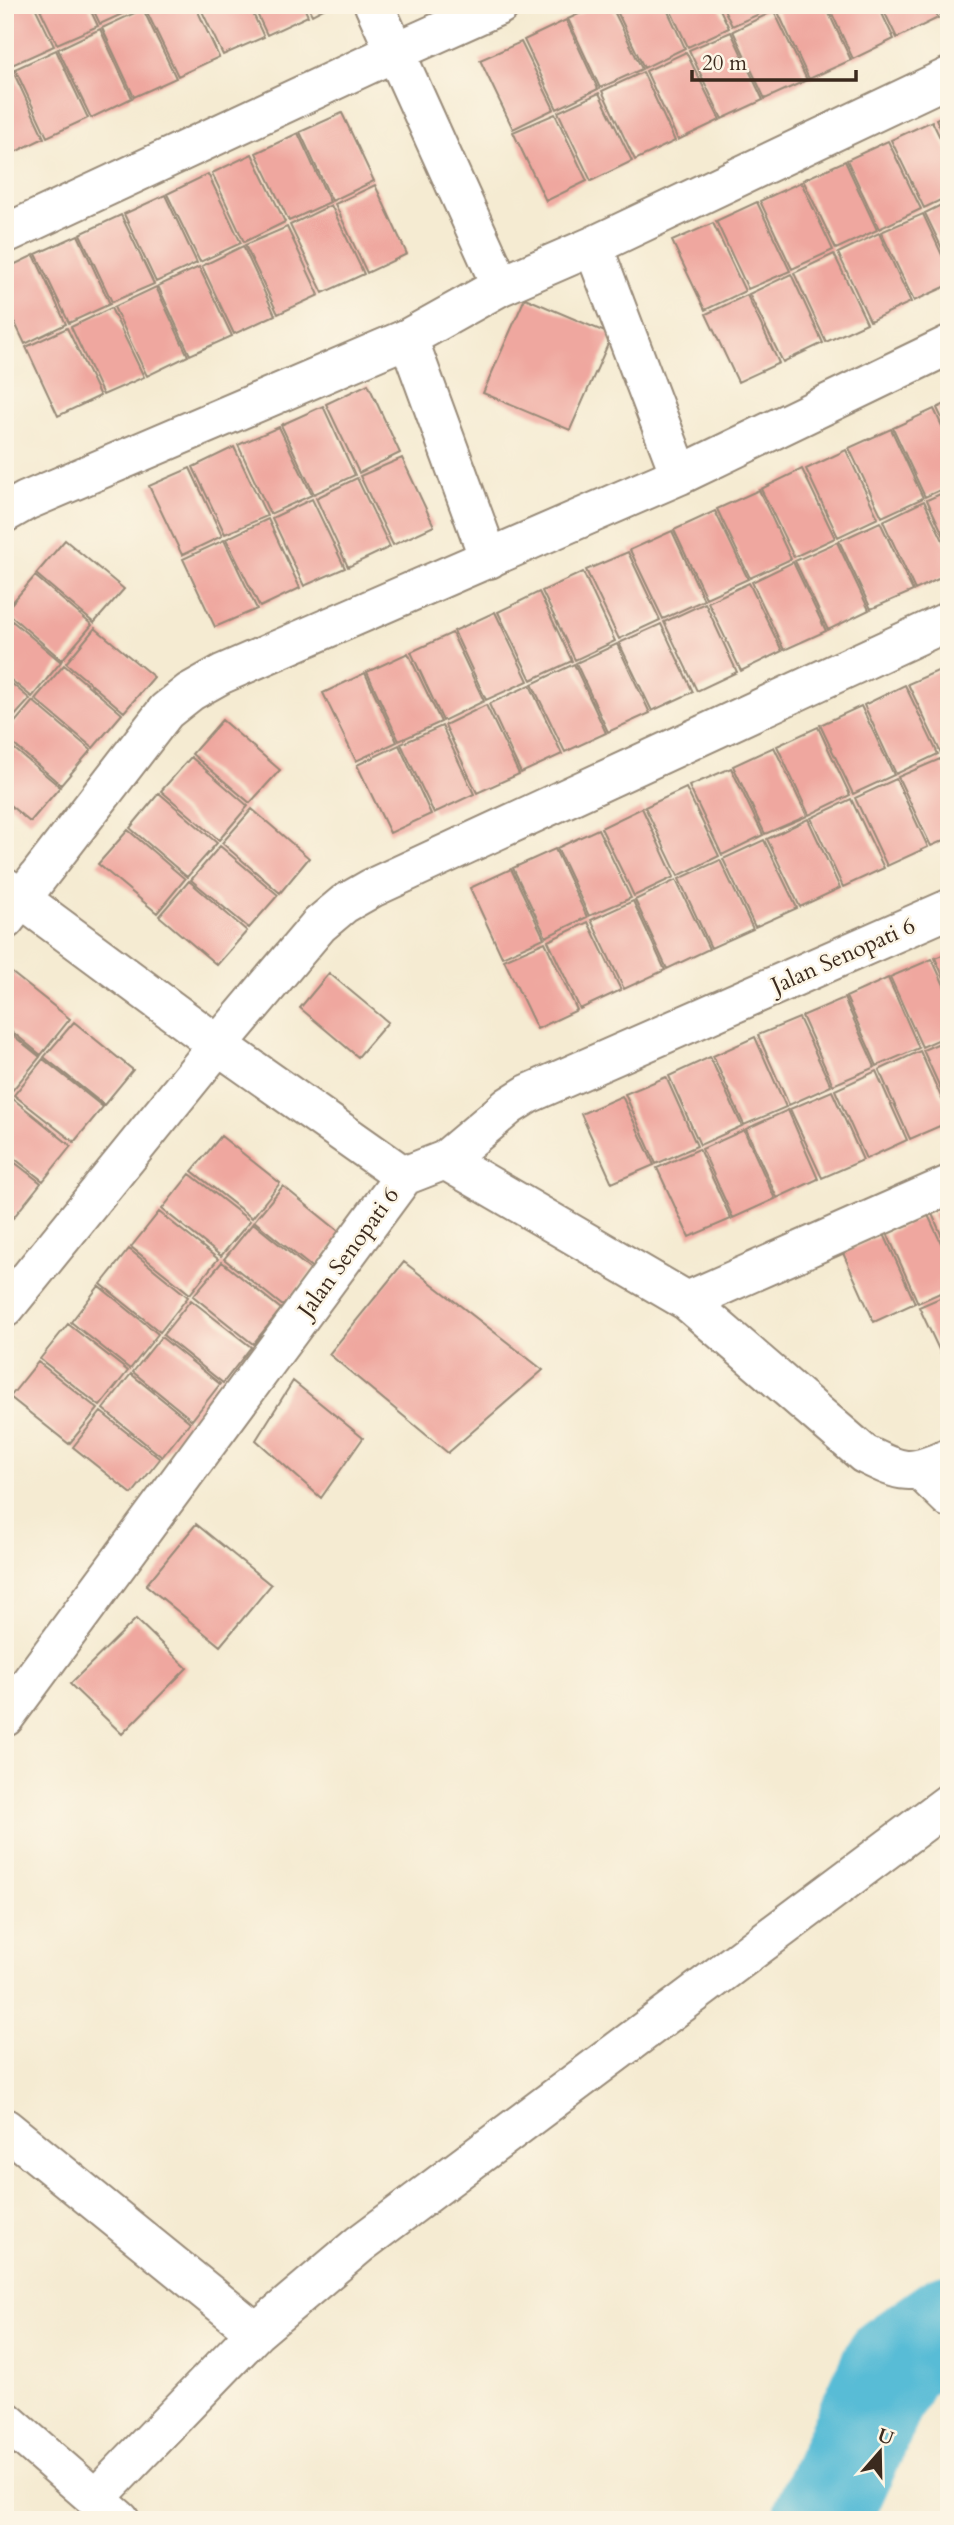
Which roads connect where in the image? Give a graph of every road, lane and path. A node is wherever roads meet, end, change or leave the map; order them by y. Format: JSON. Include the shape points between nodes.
{"nodes":[{"id":1,"x":374,"y":5,"type":"edge"},
{"id":2,"x":500,"y":5,"type":"edge"},
{"id":3,"x":395,"y":51,"type":"junction"},
{"id":4,"x":949,"y":77,"type":"edge"},
{"id":5,"x":5,"y":234,"type":"edge"},
{"id":6,"x":593,"y":246,"type":"junction"},
{"id":7,"x":501,"y":286,"type":"junction"},
{"id":8,"x":408,"y":338,"type":"junction"},
{"id":9,"x":949,"y":345,"type":"edge"},
{"id":10,"x":680,"y":475,"type":"junction"},
{"id":11,"x":5,"y":513,"type":"edge"},
{"id":12,"x":489,"y":559,"type":"junction"},
{"id":13,"x":949,"y":621,"type":"edge"},
{"id":14,"x":11,"y":903,"type":"edge"},
{"id":15,"x":949,"y":909,"type":"edge"},
{"id":16,"x":218,"y":1045,"type":"junction"},
{"id":17,"x":445,"y":1160,"type":"junction"},
{"id":18,"x":404,"y":1176,"type":"junction"},
{"id":19,"x":949,"y":1185,"type":"edge"},
{"id":20,"x":687,"y":1301,"type":"junction"},
{"id":21,"x":5,"y":1308,"type":"edge"},
{"id":22,"x":934,"y":1464,"type":"edge"},
{"id":23,"x":949,"y":1498,"type":"edge"},
{"id":24,"x":5,"y":1717,"type":"edge"},
{"id":25,"x":949,"y":1802,"type":"edge"},
{"id":26,"x":5,"y":2128,"type":"edge"},
{"id":27,"x":256,"y":2332,"type":"junction"},
{"id":28,"x":5,"y":2420,"type":"edge"},
{"id":29,"x":108,"y":2509,"type":"edge"}],
"edges":[{"from":1,"to":3,"type":"street"},
{"from":2,"to":3,"type":"street"},
{"from":3,"to":5,"type":"street"},
{"from":3,"to":7,"type":"street"},
{"from":4,"to":6,"type":"street"},
{"from":6,"to":7,"type":"street"},
{"from":6,"to":10,"type":"street"},
{"from":7,"to":8,"type":"street"},
{"from":8,"to":11,"type":"street","via":[[26,500]]},
{"from":8,"to":12,"type":"street"},
{"from":9,"to":10,"type":"street"},
{"from":10,"to":12,"type":"street"},
{"from":12,"to":14,"type":"street","via":[[190,692],[166,711]]},
{"from":13,"to":16,"type":"street","via":[[344,904],[319,925]]},
{"from":14,"to":16,"type":"street"},
{"from":15,"to":17,"type":"street","name":"Jalan Senopati 6","via":[[528,1094]]},
{"from":16,"to":18,"type":"street"},
{"from":16,"to":21,"type":"street"},
{"from":17,"to":18,"type":"street","name":"Jalan Senopati 6"},
{"from":17,"to":20,"type":"street"},
{"from":18,"to":24,"type":"street","name":"Jalan Senopati 6"},
{"from":19,"to":20,"type":"street"},
{"from":20,"to":22,"type":"street","via":[[863,1454],[894,1468]]},
{"from":22,"to":23,"type":"street"},
{"from":25,"to":27,"type":"street","via":[[360,2244]]},
{"from":26,"to":27,"type":"street"},
{"from":27,"to":29,"type":"street"},
{"from":28,"to":29,"type":"street"}]}
